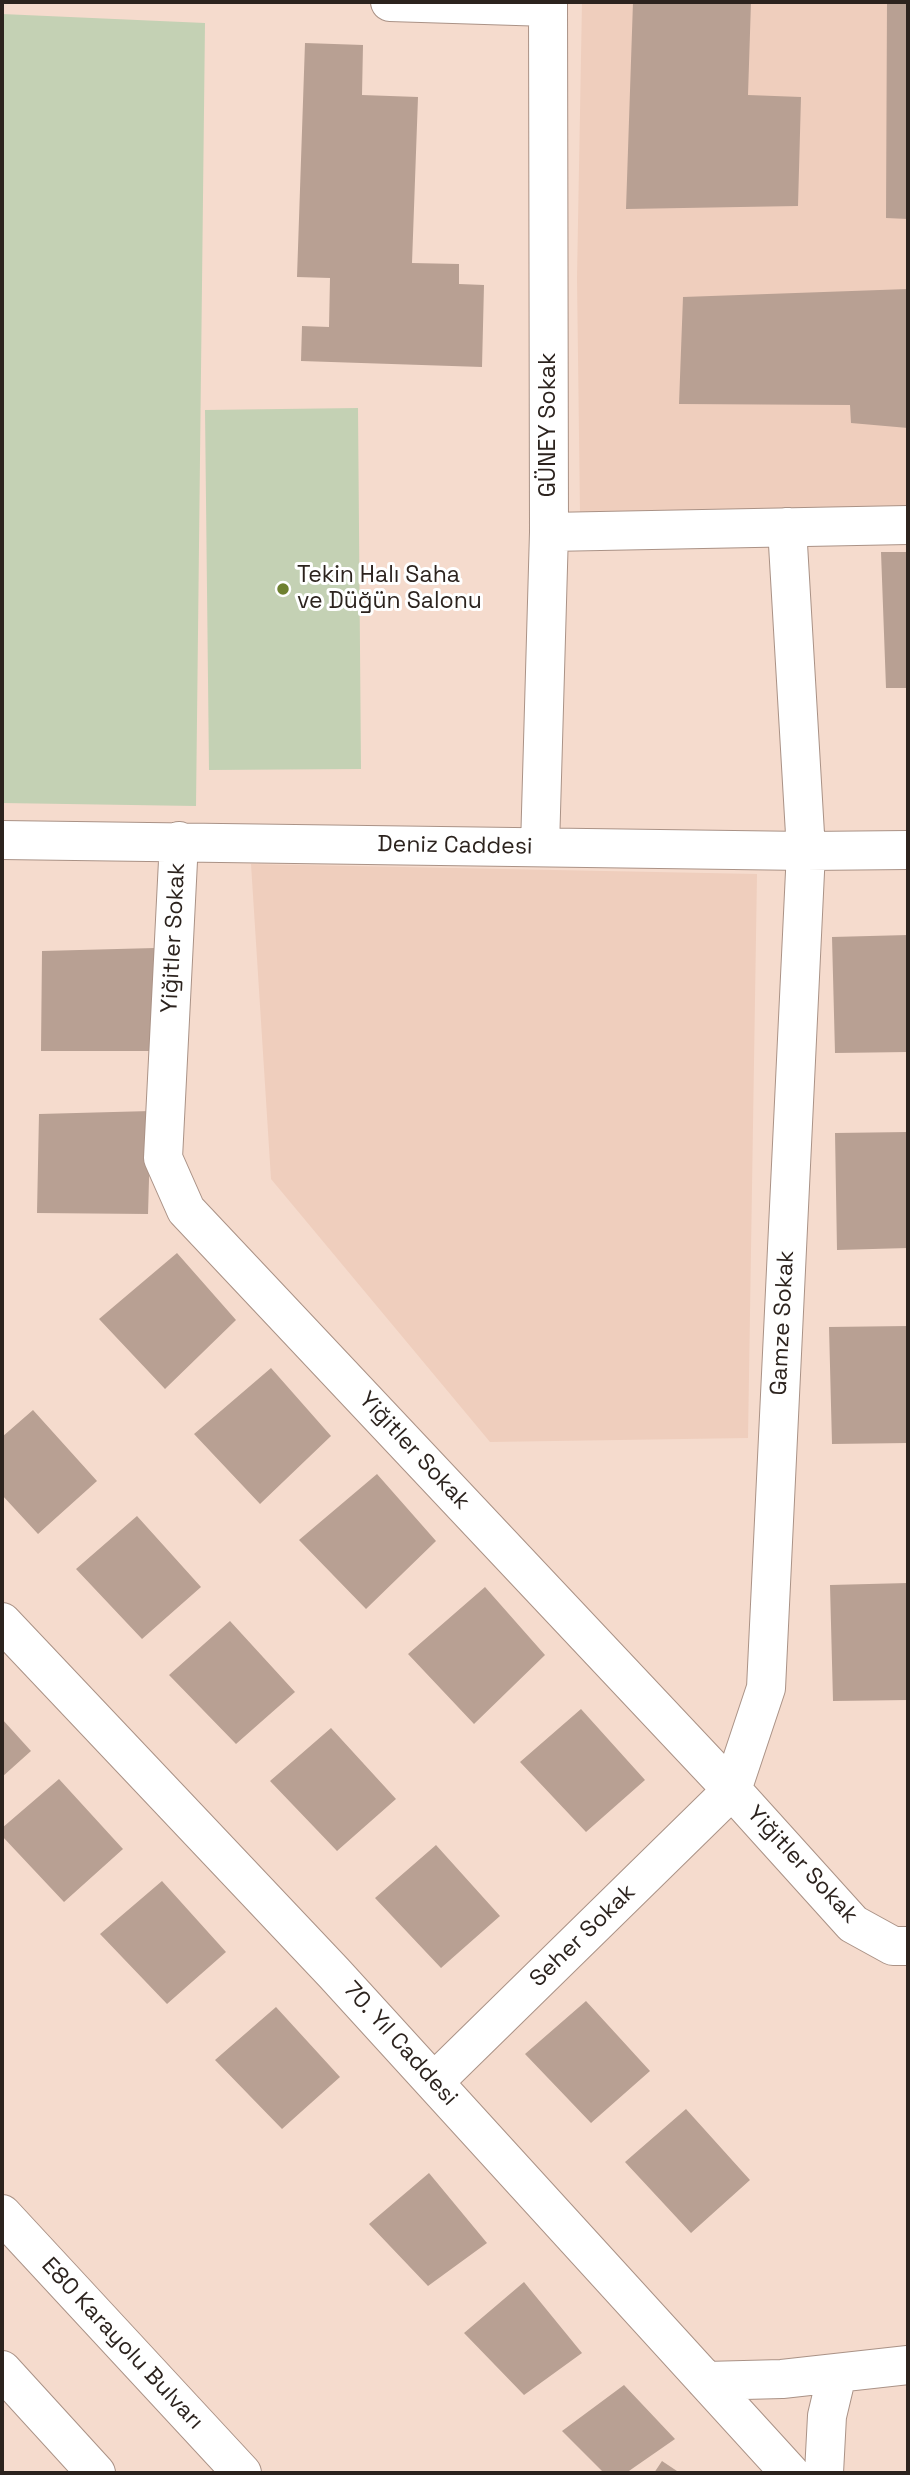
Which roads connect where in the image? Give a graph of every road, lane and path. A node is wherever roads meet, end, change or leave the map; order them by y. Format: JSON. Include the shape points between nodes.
{"nodes":[{"id":1,"x":390,"y":2,"type":"edge"},
{"id":2,"x":548,"y":4,"type":"edge"},
{"id":3,"x":908,"y":525,"type":"edge"},
{"id":4,"x":787,"y":527,"type":"junction"},
{"id":5,"x":549,"y":532,"type":"junction"},
{"id":6,"x":2,"y":840,"type":"edge"},
{"id":7,"x":179,"y":841,"type":"junction"},
{"id":8,"x":540,"y":847,"type":"junction"},
{"id":9,"x":908,"y":850,"type":"edge"},
{"id":10,"x":806,"y":851,"type":"junction"},
{"id":11,"x":2,"y":1622,"type":"edge"},
{"id":12,"x":732,"y":1790,"type":"junction"},
{"id":13,"x":908,"y":1946,"type":"edge"},
{"id":14,"x":435,"y":2082,"type":"junction"},
{"id":15,"x":2,"y":2214,"type":"edge"},
{"id":16,"x":908,"y":2365,"type":"edge"},
{"id":17,"x":2,"y":2370,"type":"edge"},
{"id":18,"x":837,"y":2374,"type":"junction"},
{"id":19,"x":706,"y":2381,"type":"junction"},
{"id":20,"x":96,"y":2473,"type":"edge"},
{"id":21,"x":242,"y":2473,"type":"edge"},
{"id":22,"x":790,"y":2473,"type":"edge"},
{"id":23,"x":824,"y":2473,"type":"edge"}],
"edges":[{"from":1,"to":2,"type":"main road"},
{"from":2,"to":5,"type":"main road","name":"GÜNEY Sokak"},
{"from":3,"to":4,"type":"main road"},
{"from":4,"to":5,"type":"main road"},
{"from":4,"to":10,"type":"main road","name":"Gamze Sokak"},
{"from":5,"to":8,"type":"main road","name":"GÜNEY Sokak"},
{"from":6,"to":7,"type":"main road","name":"Deniz Caddesi"},
{"from":7,"to":8,"type":"main road","name":"Deniz Caddesi"},
{"from":7,"to":12,"type":"main road","name":"Yiğitler Sokak","via":[[163,1158],[186,1210]]},
{"from":8,"to":10,"type":"main road","name":"Deniz Caddesi"},
{"from":9,"to":10,"type":"main road","name":"Deniz Caddesi"},
{"from":10,"to":12,"type":"main road","name":"Gamze Sokak","via":[[766,1688]]},
{"from":11,"to":14,"type":"main road","name":"70. Yıl Caddesi"},
{"from":12,"to":13,"type":"main road","name":"Yiğitler Sokak","via":[[853,1924],[893,1946]]},
{"from":12,"to":14,"type":"main road","name":"Seher Sokak"},
{"from":14,"to":19,"type":"main road","name":"70. Yıl Caddesi"},
{"from":15,"to":21,"type":"main road","name":"E80 Karayolu Bulvarı"},
{"from":16,"to":18,"type":"main road"},
{"from":17,"to":20,"type":"main road"},
{"from":18,"to":19,"type":"main road"},
{"from":18,"to":23,"type":"main road","via":[[827,2416]]},
{"from":19,"to":22,"type":"main road","name":"70. Yıl Caddesi"}]}
